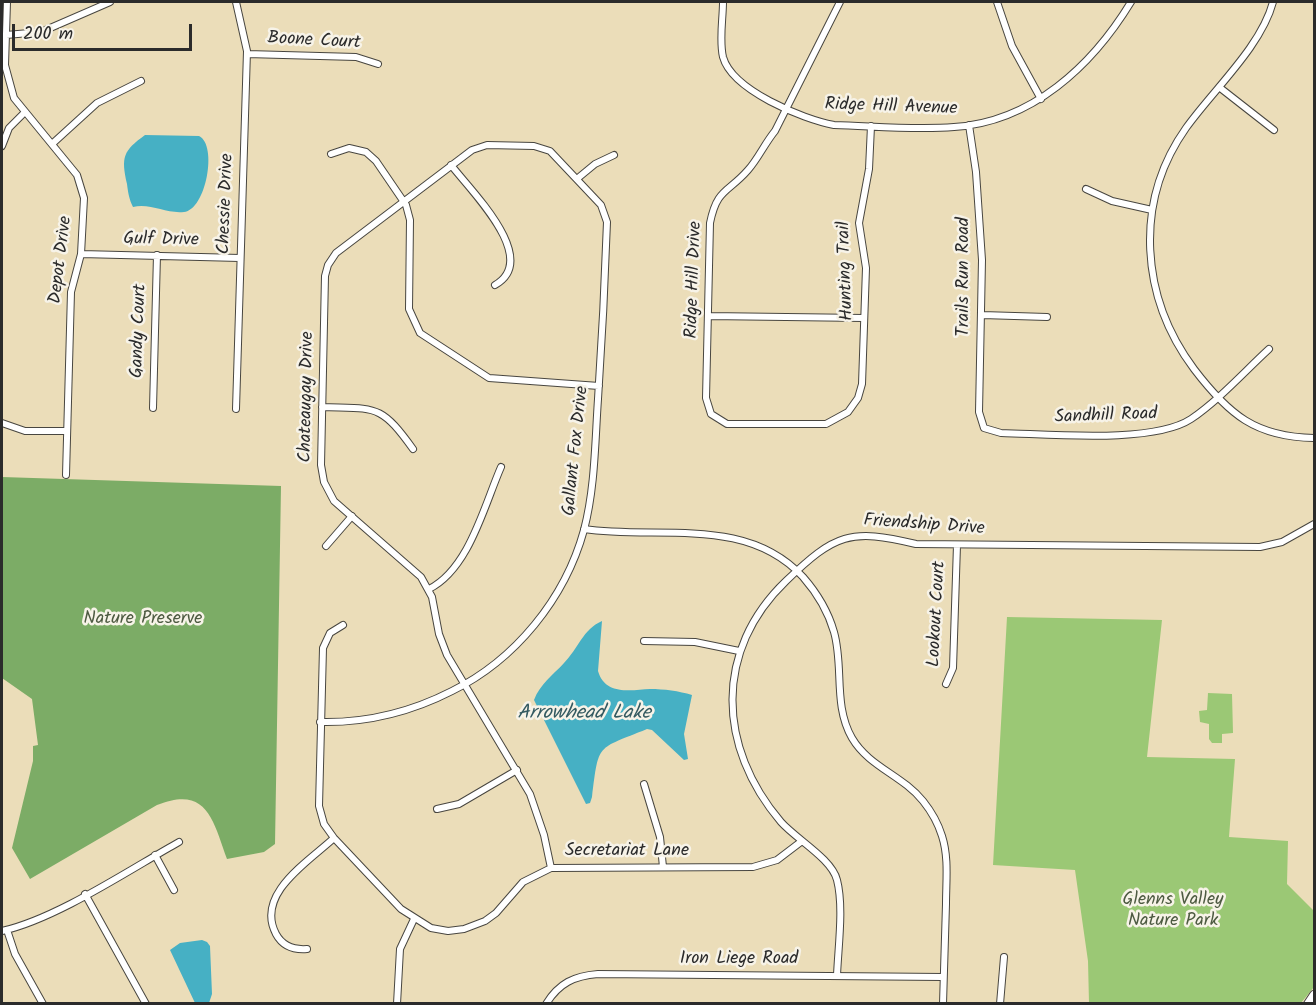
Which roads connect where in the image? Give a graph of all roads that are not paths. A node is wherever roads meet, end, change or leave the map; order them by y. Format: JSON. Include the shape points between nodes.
{"nodes":[{"id":1,"x":7,"y":2,"type":"edge"},
{"id":2,"x":110,"y":2,"type":"edge"},
{"id":3,"x":236,"y":2,"type":"edge"},
{"id":4,"x":723,"y":2,"type":"edge"},
{"id":5,"x":840,"y":2,"type":"edge"},
{"id":6,"x":997,"y":2,"type":"edge"},
{"id":7,"x":1131,"y":2,"type":"edge"},
{"id":8,"x":1273,"y":2,"type":"edge"},
{"id":9,"x":6,"y":35,"type":"junction"},
{"id":10,"x":247,"y":54,"type":"junction"},
{"id":11,"x":378,"y":64,"type":"dead end"},
{"id":12,"x":141,"y":81,"type":"dead end"},
{"id":13,"x":1219,"y":87,"type":"junction"},
{"id":14,"x":1041,"y":99,"type":"junction"},
{"id":15,"x":787,"y":109,"type":"junction"},
{"id":16,"x":24,"y":113,"type":"junction"},
{"id":17,"x":969,"y":125,"type":"junction"},
{"id":18,"x":871,"y":126,"type":"junction"},
{"id":19,"x":1274,"y":130,"type":"dead end"},
{"id":20,"x":51,"y":144,"type":"junction"},
{"id":21,"x":2,"y":146,"type":"edge"},
{"id":22,"x":331,"y":154,"type":"dead end"},
{"id":23,"x":614,"y":154,"type":"dead end"},
{"id":24,"x":451,"y":165,"type":"junction"},
{"id":25,"x":578,"y":178,"type":"junction"},
{"id":26,"x":1086,"y":189,"type":"dead end"},
{"id":27,"x":404,"y":201,"type":"junction"},
{"id":28,"x":1152,"y":210,"type":"junction"},
{"id":29,"x":81,"y":254,"type":"junction"},
{"id":30,"x":157,"y":255,"type":"junction"},
{"id":31,"x":240,"y":258,"type":"junction"},
{"id":32,"x":495,"y":285,"type":"dead end"},
{"id":33,"x":982,"y":315,"type":"junction"},
{"id":34,"x":708,"y":316,"type":"junction"},
{"id":35,"x":1047,"y":316,"type":"dead end"},
{"id":36,"x":864,"y":318,"type":"junction"},
{"id":37,"x":1269,"y":349,"type":"dead end"},
{"id":38,"x":599,"y":386,"type":"junction"},
{"id":39,"x":1218,"y":396,"type":"junction"},
{"id":40,"x":322,"y":407,"type":"junction"},
{"id":41,"x":153,"y":408,"type":"dead end"},
{"id":42,"x":236,"y":410,"type":"dead end"},
{"id":43,"x":848,"y":412,"type":"joint"},
{"id":44,"x":2,"y":423,"type":"edge"},
{"id":45,"x":984,"y":428,"type":"joint"},
{"id":46,"x":67,"y":431,"type":"junction"},
{"id":47,"x":1314,"y":438,"type":"edge"},
{"id":48,"x":412,"y":449,"type":"dead end"},
{"id":49,"x":501,"y":466,"type":"dead end"},
{"id":50,"x":66,"y":475,"type":"dead end"},
{"id":51,"x":351,"y":516,"type":"junction"},
{"id":52,"x":1314,"y":524,"type":"edge"},
{"id":53,"x":584,"y":529,"type":"junction"},
{"id":54,"x":957,"y":545,"type":"junction"},
{"id":55,"x":326,"y":546,"type":"dead end"},
{"id":56,"x":797,"y":571,"type":"junction"},
{"id":57,"x":429,"y":588,"type":"junction"},
{"id":58,"x":343,"y":625,"type":"dead end"},
{"id":59,"x":645,"y":641,"type":"dead end"},
{"id":60,"x":738,"y":651,"type":"junction"},
{"id":61,"x":466,"y":684,"type":"junction"},
{"id":62,"x":946,"y":684,"type":"dead end"},
{"id":63,"x":320,"y":722,"type":"junction"},
{"id":64,"x":517,"y":770,"type":"junction"},
{"id":65,"x":644,"y":784,"type":"dead end"},
{"id":66,"x":437,"y":809,"type":"dead end"},
{"id":67,"x":334,"y":838,"type":"junction"},
{"id":68,"x":179,"y":842,"type":"dead end"},
{"id":69,"x":802,"y":842,"type":"junction"},
{"id":70,"x":155,"y":855,"type":"junction"},
{"id":71,"x":663,"y":867,"type":"junction"},
{"id":72,"x":551,"y":868,"type":"junction"},
{"id":73,"x":174,"y":890,"type":"dead end"},
{"id":74,"x":85,"y":894,"type":"junction"},
{"id":75,"x":414,"y":919,"type":"junction"},
{"id":76,"x":4,"y":930,"type":"edge"},
{"id":77,"x":307,"y":949,"type":"dead end"},
{"id":78,"x":1005,"y":957,"type":"dead end"},
{"id":79,"x":837,"y":976,"type":"junction"},
{"id":80,"x":944,"y":977,"type":"junction"},
{"id":81,"x":1314,"y":995,"type":"edge"},
{"id":82,"x":44,"y":1004,"type":"edge"},
{"id":83,"x":146,"y":1004,"type":"edge"},
{"id":84,"x":397,"y":1004,"type":"edge"},
{"id":85,"x":546,"y":1004,"type":"edge"},
{"id":86,"x":943,"y":1004,"type":"edge"},
{"id":87,"x":1000,"y":1004,"type":"edge"},
{"id":88,"x":1308,"y":1004,"type":"edge"}],
"edges":[{"from":1,"to":9,"type":"street","name":"Depot Drive"},
{"from":2,"to":9,"type":"street","via":[[41,32]]},
{"from":3,"to":10,"type":"street","name":"Chessie Drive"},
{"from":4,"to":15,"type":"street","name":"Ridge Hill Avenue","via":[[723,56],[731,74]]},
{"from":5,"to":15,"type":"street","name":"Ridge Hill Drive"},
{"from":6,"to":14,"type":"street","via":[[1012,46]]},
{"from":7,"to":14,"type":"street","name":"Ridge Hill Avenue","via":[[1084,63]]},
{"from":8,"to":13,"type":"street","via":[[1263,27]]},
{"from":9,"to":16,"type":"street","name":"Depot Drive","via":[[8,82]]},
{"from":10,"to":11,"type":"street","name":"Boone Court","via":[[356,57]]},
{"from":10,"to":31,"type":"street","name":"Chessie Drive"},
{"from":12,"to":20,"type":"street","via":[[97,103]]},
{"from":13,"to":19,"type":"street"},
{"from":13,"to":28,"type":"street","via":[[1173,150]]},
{"from":14,"to":17,"type":"street","name":"Ridge Hill Avenue","via":[[1011,114]]},
{"from":15,"to":18,"type":"street","name":"Ridge Hill Avenue","via":[[819,122]]},
{"from":15,"to":34,"type":"street","name":"Ridge Hill Drive","via":[[750,169],[726,188],[713,209]]},
{"from":16,"to":20,"type":"street","name":"Depot Drive"},
{"from":16,"to":21,"type":"street","via":[[9,128]]},
{"from":17,"to":18,"type":"street","name":"Ridge Hill Avenue"},
{"from":17,"to":33,"type":"street","name":"Trails Run Road","via":[[981,216]]},
{"from":18,"to":36,"type":"street","name":"Hunting Trail","via":[[869,169],[859,223],[866,268]]},
{"from":20,"to":29,"type":"street","name":"Depot Drive","via":[[82,186]]},
{"from":22,"to":27,"type":"street","via":[[349,148],[366,152]]},
{"from":23,"to":25,"type":"street"},
{"from":24,"to":25,"type":"street","name":"Chateaugay Drive","via":[[487,145],[534,146],[550,151]]},
{"from":24,"to":27,"type":"street","name":"Chateaugay Drive"},
{"from":24,"to":32,"type":"street","via":[[511,250],[507,276]]},
{"from":25,"to":38,"type":"street","name":"Gallant Fox Drive","via":[[601,205],[607,222]]},
{"from":26,"to":28,"type":"street","via":[[1112,201]]},
{"from":27,"to":38,"type":"street","via":[[410,220],[409,309],[420,333],[489,378]]},
{"from":27,"to":40,"type":"street","name":"Chateaugay Drive","via":[[336,253],[328,265]]},
{"from":28,"to":39,"type":"street","via":[[1150,260],[1160,308],[1180,350]]},
{"from":29,"to":30,"type":"street","name":"Gulf Drive"},
{"from":29,"to":46,"type":"street","name":"Depot Drive","via":[[71,292]]},
{"from":30,"to":31,"type":"street","name":"Gulf Drive"},
{"from":30,"to":41,"type":"street","name":"Gandy Court"},
{"from":31,"to":42,"type":"street","name":"Chessie Drive"},
{"from":33,"to":35,"type":"street"},
{"from":33,"to":45,"type":"street","name":"Trails Run Road","via":[[979,412]]},
{"from":34,"to":36,"type":"street"},
{"from":34,"to":43,"type":"street","name":"Ridge Hill Drive","via":[[706,398],[712,416],[727,424],[814,426]]},
{"from":36,"to":43,"type":"street","name":"Hunting Trail","via":[[862,384]]},
{"from":37,"to":39,"type":"street","name":"Sandhill Road"},
{"from":38,"to":53,"type":"street","name":"Gallant Fox Drive","via":[[592,489]]},
{"from":39,"to":45,"type":"street","name":"Sandhill Road","via":[[1189,420],[1153,433],[996,433]]},
{"from":39,"to":47,"type":"street","via":[[1253,426],[1276,435]]},
{"from":40,"to":48,"type":"street","via":[[380,412],[393,421]]},
{"from":40,"to":51,"type":"street","name":"Chateaugay Drive","via":[[324,482],[334,501]]},
{"from":44,"to":46,"type":"street","via":[[25,431]]},
{"from":46,"to":50,"type":"street","name":"Depot Drive"},
{"from":49,"to":57,"type":"street","via":[[461,560],[450,576]]},
{"from":51,"to":55,"type":"street"},
{"from":51,"to":57,"type":"street","name":"Chateaugay Drive"},
{"from":52,"to":54,"type":"street","name":"Friendship Drive","via":[[1282,542],[1260,547]]},
{"from":53,"to":56,"type":"street","via":[[620,534],[728,536],[770,551]]},
{"from":53,"to":61,"type":"street","name":"Gallant Fox Drive","via":[[566,576],[540,618],[506,655]]},
{"from":54,"to":56,"type":"street","name":"Friendship Drive","via":[[916,544],[874,535],[848,537],[820,550]]},
{"from":54,"to":62,"type":"street","name":"Lookout Court","via":[[953,668]]},
{"from":56,"to":60,"type":"street","name":"Friendship Drive","via":[[761,609]]},
{"from":56,"to":80,"type":"street","via":[[821,601],[834,632],[840,705],[851,737],[870,761],[922,799],[942,835],[947,864]]},
{"from":57,"to":61,"type":"street","via":[[442,645]]},
{"from":58,"to":63,"type":"street","name":"Secretariat Lane","via":[[330,633],[323,648]]},
{"from":59,"to":60,"type":"street","via":[[695,642]]},
{"from":60,"to":69,"type":"street","via":[[732,694],[742,752],[766,802]]},
{"from":61,"to":63,"type":"street","name":"Gallant Fox Drive","via":[[431,702],[397,713]]},
{"from":61,"to":64,"type":"street"},
{"from":63,"to":67,"type":"street","name":"Secretariat Lane","via":[[319,806],[324,824]]},
{"from":64,"to":66,"type":"street","via":[[459,804]]},
{"from":64,"to":72,"type":"street","via":[[538,814]]},
{"from":65,"to":71,"type":"street","via":[[659,834]]},
{"from":67,"to":75,"type":"street","name":"Secretariat Lane"},
{"from":67,"to":77,"type":"street","via":[[284,885],[272,904],[272,926],[278,939],[286,946]]},
{"from":68,"to":70,"type":"street"},
{"from":69,"to":71,"type":"street","name":"Secretariat Lane","via":[[777,860],[753,867]]},
{"from":69,"to":79,"type":"street","via":[[828,864],[837,879]]},
{"from":70,"to":73,"type":"street"},
{"from":70,"to":74,"type":"street"},
{"from":71,"to":72,"type":"street","name":"Secretariat Lane"},
{"from":72,"to":75,"type":"street","name":"Secretariat Lane","via":[[523,882],[496,913],[475,926],[448,931]]},
{"from":74,"to":76,"type":"street"},
{"from":74,"to":83,"type":"street"},
{"from":75,"to":84,"type":"street","via":[[400,949]]},
{"from":76,"to":82,"type":"street"},
{"from":78,"to":87,"type":"street"},
{"from":79,"to":80,"type":"street","name":"Iron Liege Road"},
{"from":79,"to":85,"type":"street","name":"Iron Liege Road","via":[[579,976],[553,993]]},
{"from":80,"to":86,"type":"street"},
{"from":81,"to":88,"type":"main road"}]}
